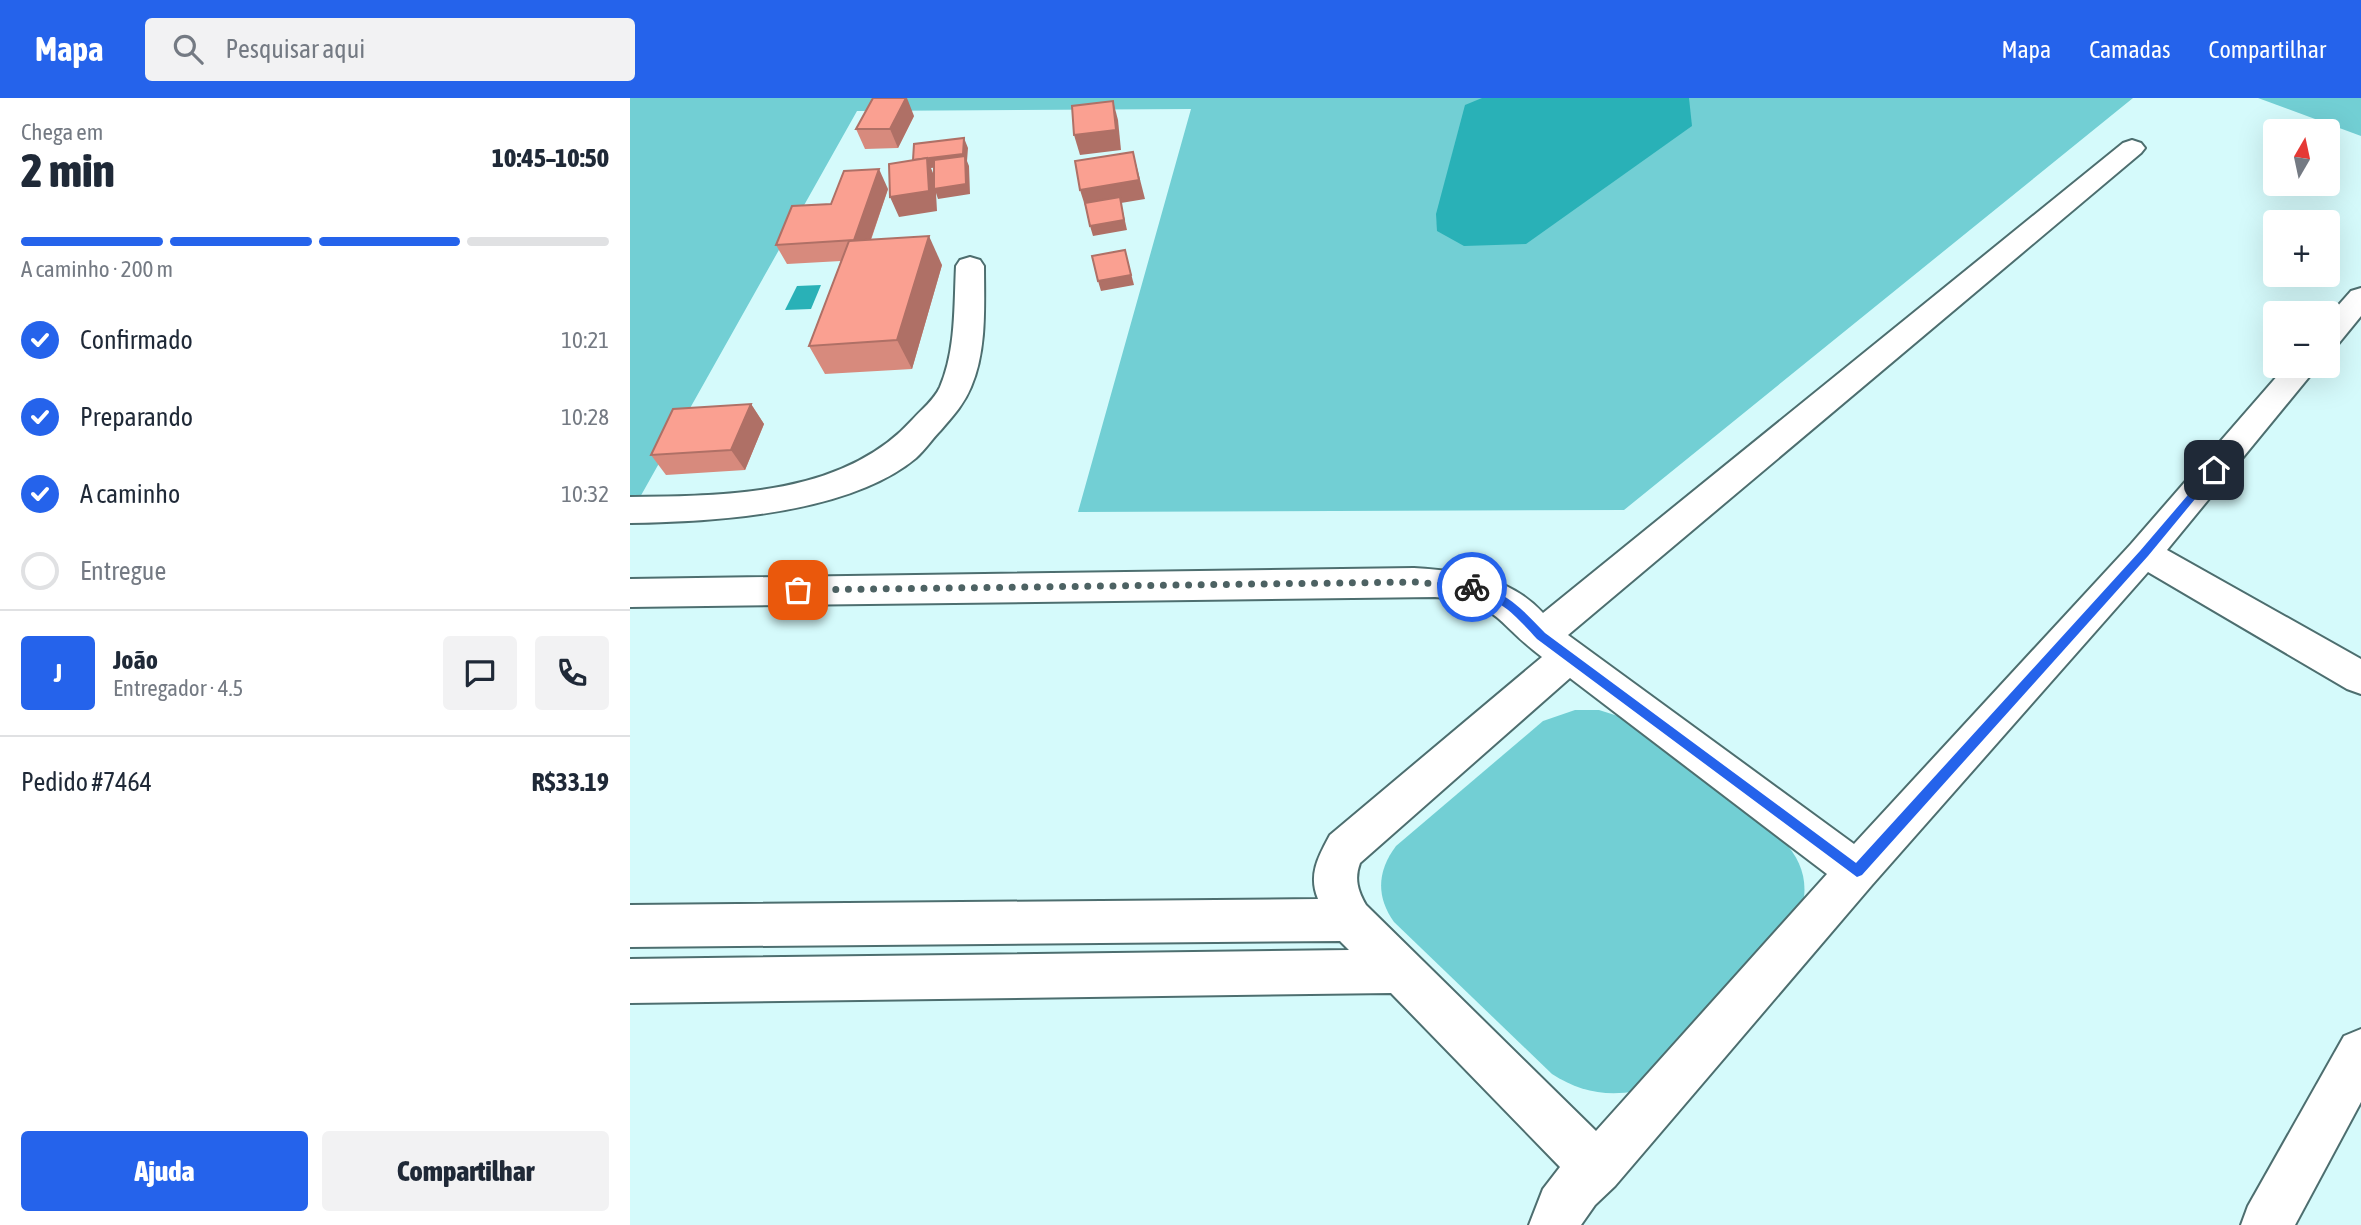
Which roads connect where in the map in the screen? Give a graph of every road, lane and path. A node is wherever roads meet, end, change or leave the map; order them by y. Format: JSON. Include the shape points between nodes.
{"nodes":[{"id":1,"x":2132,"y":148,"type":"dead end"},
{"id":2,"x":970,"y":266,"type":"dead end"},
{"id":3,"x":2361,"y":297,"type":"edge"},
{"id":4,"x":2340,"y":322,"type":"edge"},
{"id":5,"x":2293,"y":378,"type":"edge"},
{"id":6,"x":630,"y":510,"type":"edge"},
{"id":7,"x":2144,"y":554,"type":"junction"},
{"id":8,"x":630,"y":593,"type":"edge"},
{"id":9,"x":1555,"y":646,"type":"junction"},
{"id":10,"x":2361,"y":678,"type":"edge"},
{"id":11,"x":1857,"y":871,"type":"junction"},
{"id":12,"x":1350,"y":920,"type":"junction"},
{"id":13,"x":630,"y":926,"type":"edge"},
{"id":14,"x":1402,"y":971,"type":"junction"},
{"id":15,"x":630,"y":981,"type":"edge"},
{"id":16,"x":2361,"y":1053,"type":"edge"},
{"id":17,"x":1597,"y":1168,"type":"junction"},
{"id":18,"x":1555,"y":1225,"type":"edge"},
{"id":19,"x":2267,"y":1225,"type":"edge"}],
"edges":[{"from":1,"to":9,"type":"street"},
{"from":2,"to":6,"type":"street","via":[[965,350],[958,377],[948,401],[902,451],[816,490],[739,506]]},
{"from":3,"to":4,"type":"street"},
{"from":5,"to":7,"type":"street"},
{"from":7,"to":10,"type":"street"},
{"from":7,"to":11,"type":"street"},
{"from":8,"to":9,"type":"street","via":[[1414,582],[1465,585],[1494,594]]},
{"from":9,"to":11,"type":"street"},
{"from":9,"to":12,"type":"street","via":[[1345,849],[1333,877]]},
{"from":11,"to":17,"type":"street"},
{"from":12,"to":13,"type":"street"},
{"from":12,"to":14,"type":"street"},
{"from":14,"to":15,"type":"street"},
{"from":14,"to":17,"type":"street"},
{"from":16,"to":19,"type":"street"},
{"from":17,"to":18,"type":"street","via":[[1571,1191]]}]}
